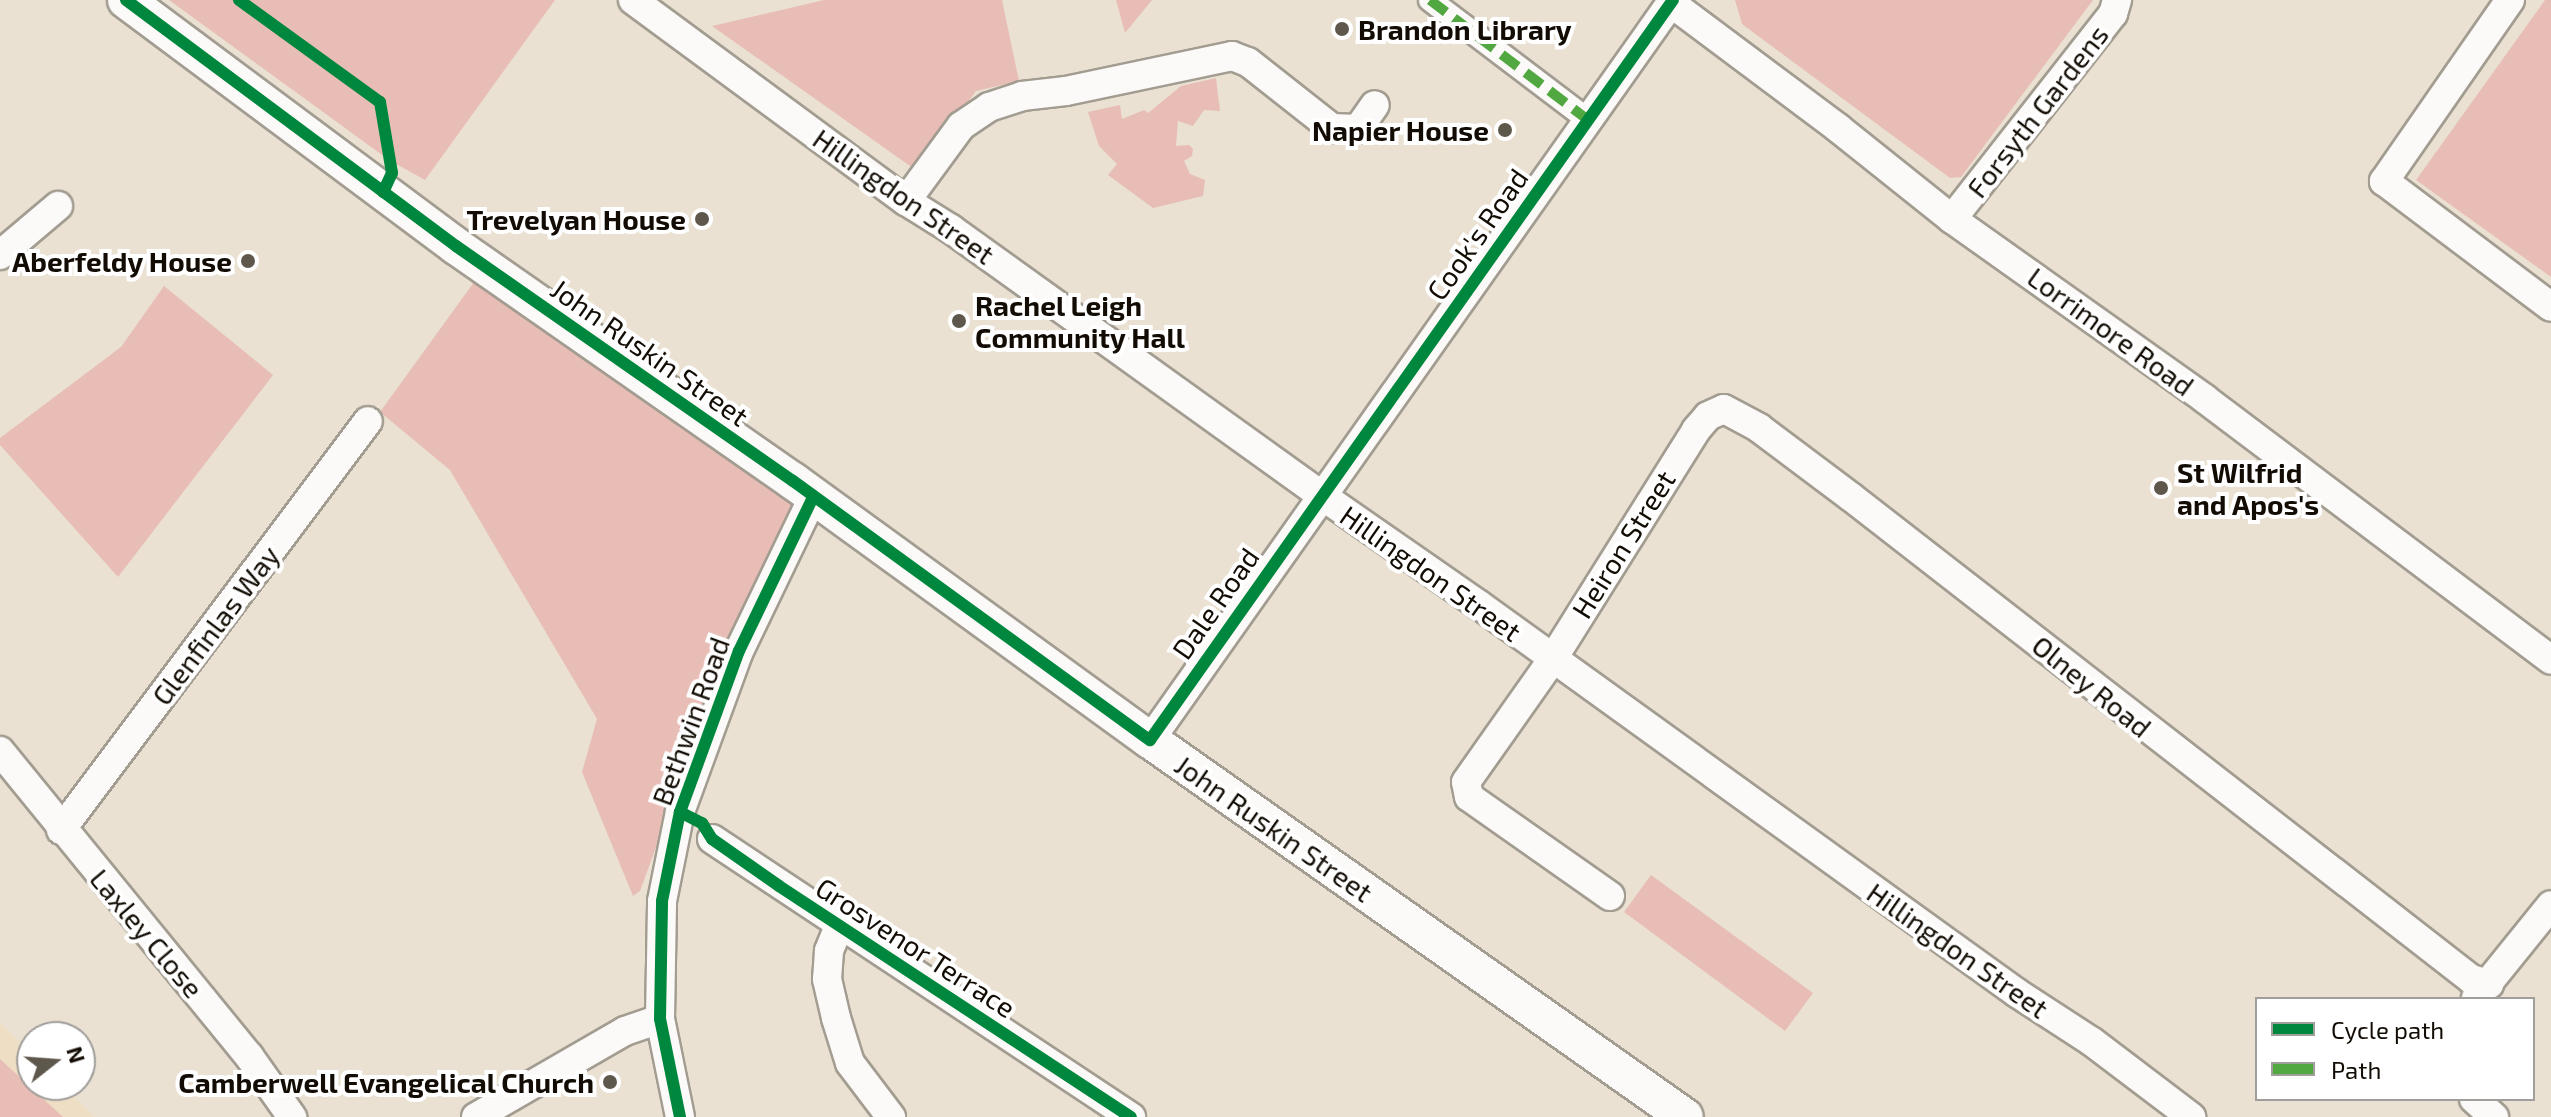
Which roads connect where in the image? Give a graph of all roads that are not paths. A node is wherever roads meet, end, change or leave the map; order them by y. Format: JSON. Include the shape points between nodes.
{"nodes":[{"id":1,"x":126,"y":0,"type":"edge"},
{"id":2,"x":633,"y":0,"type":"edge"},
{"id":3,"x":1430,"y":0,"type":"edge"},
{"id":4,"x":2117,"y":0,"type":"edge"},
{"id":5,"x":2510,"y":0,"type":"edge"},
{"id":6,"x":1672,"y":1,"type":"edge"},
{"id":7,"x":1375,"y":105,"type":"dead end"},
{"id":8,"x":1588,"y":120,"type":"junction"},
{"id":9,"x":906,"y":201,"type":"junction"},
{"id":10,"x":58,"y":206,"type":"dead end"},
{"id":11,"x":1952,"y":219,"type":"junction"},
{"id":12,"x":0,"y":255,"type":"edge"},
{"id":13,"x":2551,"y":307,"type":"edge"},
{"id":14,"x":368,"y":421,"type":"dead end"},
{"id":15,"x":1696,"y":430,"type":"joint"},
{"id":16,"x":1321,"y":495,"type":"junction"},
{"id":17,"x":813,"y":497,"type":"junction"},
{"id":18,"x":1552,"y":660,"type":"junction"},
{"id":19,"x":2551,"y":660,"type":"edge"},
{"id":20,"x":1150,"y":740,"type":"junction"},
{"id":21,"x":0,"y":751,"type":"edge"},
{"id":22,"x":61,"y":830,"type":"junction"},
{"id":23,"x":712,"y":839,"type":"dead end"},
{"id":24,"x":1610,"y":896,"type":"dead end"},
{"id":25,"x":2551,"y":905,"type":"edge"},
{"id":26,"x":839,"y":926,"type":"junction"},
{"id":27,"x":2482,"y":991,"type":"edge"},
{"id":28,"x":660,"y":1019,"type":"junction"},
{"id":29,"x":2476,"y":1101,"type":"edge"},
{"id":30,"x":292,"y":1117,"type":"edge"},
{"id":31,"x":476,"y":1117,"type":"edge"},
{"id":32,"x":680,"y":1117,"type":"edge"},
{"id":33,"x":891,"y":1117,"type":"edge"},
{"id":34,"x":1131,"y":1117,"type":"edge"},
{"id":35,"x":1685,"y":1117,"type":"edge"},
{"id":36,"x":2191,"y":1117,"type":"edge"},
{"id":37,"x":2494,"y":1117,"type":"edge"}],
"edges":[{"from":1,"to":17,"type":"street","name":"John Ruskin Street","via":[[456,246]]},
{"from":2,"to":9,"type":"street","name":"Hillingdon Street"},
{"from":3,"to":8,"type":"street"},
{"from":4,"to":11,"type":"street","name":"Forsyth Gardens","via":[[2113,14]]},
{"from":5,"to":13,"type":"street","via":[[2384,181]]},
{"from":6,"to":8,"type":"street","name":"Cook's Road"},
{"from":6,"to":11,"type":"street","name":"Lorrimore Road"},
{"from":7,"to":9,"type":"street","via":[[1358,129],[1332,128],[1248,62],[1232,56],[1022,96],[989,107],[961,126]]},
{"from":8,"to":16,"type":"street","name":"Cook's Road"},
{"from":9,"to":16,"type":"street","name":"Hillingdon Street"},
{"from":10,"to":12,"type":"street"},
{"from":11,"to":19,"type":"street","name":"Lorrimore Road","via":[[2205,399]]},
{"from":14,"to":22,"type":"street","name":"Glenfinlas Way"},
{"from":15,"to":18,"type":"street","name":"Heiron Street"},
{"from":15,"to":27,"type":"street","name":"Olney Road","via":[[1724,409],[1759,428]]},
{"from":16,"to":18,"type":"street","name":"Hillingdon Street"},
{"from":16,"to":20,"type":"street","name":"Dale Road"},
{"from":17,"to":20,"type":"street","name":"John Ruskin Street"},
{"from":17,"to":28,"type":"street","name":"Bethwin Road","via":[[739,651],[680,812],[662,901]]},
{"from":18,"to":24,"type":"street","name":"Heiron Street","via":[[1466,782],[1469,797]]},
{"from":18,"to":36,"type":"street","name":"Hillingdon Street"},
{"from":20,"to":35,"type":"street","name":"John Ruskin Street"},
{"from":21,"to":22,"type":"street","name":"Laxley Close"},
{"from":22,"to":30,"type":"street","name":"Laxley Close","via":[[249,1056]]},
{"from":23,"to":26,"type":"street","name":"Grosvenor Terrace"},
{"from":25,"to":27,"type":"street"},
{"from":26,"to":33,"type":"street","via":[[829,951],[827,979],[836,1018],[850,1063]]},
{"from":26,"to":34,"type":"street","name":"Grosvenor Terrace"},
{"from":28,"to":31,"type":"street","via":[[625,1031]]},
{"from":28,"to":32,"type":"street","name":"Bethwin Road"},
{"from":29,"to":37,"type":"street"}]}
